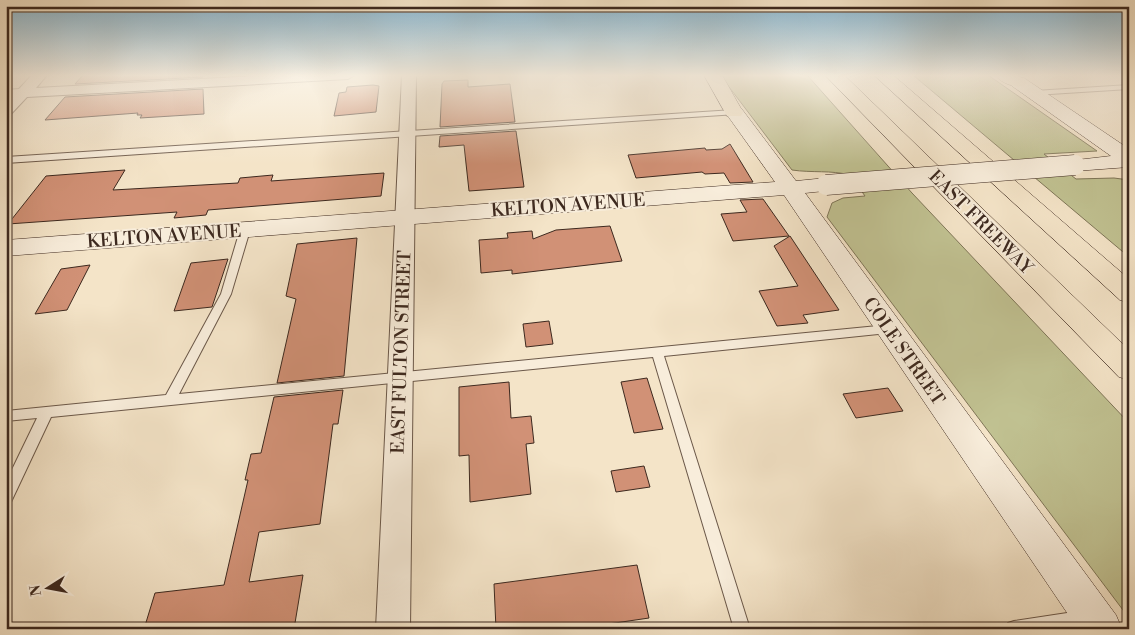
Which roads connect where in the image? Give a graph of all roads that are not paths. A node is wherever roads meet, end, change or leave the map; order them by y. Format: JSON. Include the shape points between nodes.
{"nodes":[{"id":1,"x":408,"y":105,"type":"edge"},
{"id":2,"x":728,"y":105,"type":"edge"},
{"id":3,"x":730,"y":105,"type":"edge"},
{"id":4,"x":864,"y":105,"type":"edge"},
{"id":5,"x":915,"y":105,"type":"edge"},
{"id":6,"x":1050,"y":105,"type":"edge"},
{"id":7,"x":734,"y":112,"type":"junction"},
{"id":8,"x":407,"y":132,"type":"junction"},
{"id":9,"x":6,"y":160,"type":"edge"},
{"id":10,"x":1129,"y":160,"type":"edge"},
{"id":11,"x":790,"y":188,"type":"junction"},
{"id":12,"x":405,"y":217,"type":"junction"},
{"id":13,"x":245,"y":230,"type":"junction"},
{"id":14,"x":6,"y":248,"type":"edge"},
{"id":15,"x":1129,"y":294,"type":"edge"},
{"id":16,"x":888,"y":329,"type":"junction"},
{"id":17,"x":657,"y":351,"type":"junction"},
{"id":18,"x":1129,"y":369,"type":"edge"},
{"id":19,"x":401,"y":376,"type":"junction"},
{"id":20,"x":170,"y":398,"type":"junction"},
{"id":21,"x":47,"y":412,"type":"junction"},
{"id":22,"x":6,"y":416,"type":"edge"},
{"id":23,"x":6,"y":497,"type":"edge"},
{"id":24,"x":1098,"y":623,"type":"edge"},
{"id":25,"x":393,"y":629,"type":"edge"},
{"id":26,"x":742,"y":629,"type":"edge"},
{"id":27,"x":1014,"y":629,"type":"edge"}],
"edges":[{"from":1,"to":8,"type":"street","name":"EAST FULTON STREET"},
{"from":2,"to":7,"type":"street","name":"COLE STREET"},
{"from":3,"to":7,"type":"highway"},
{"from":4,"to":18,"type":"highway","name":"EAST FREEWAY"},
{"from":5,"to":15,"type":"highway"},
{"from":6,"to":10,"type":"main road"},
{"from":7,"to":8,"type":"lane"},
{"from":7,"to":11,"type":"main road","name":"COLE STREET"},
{"from":8,"to":9,"type":"lane"},
{"from":8,"to":12,"type":"street","name":"EAST FULTON STREET"},
{"from":10,"to":11,"type":"main road","name":"KELTON AVENUE","bridge":true},
{"from":11,"to":12,"type":"main road","name":"KELTON AVENUE"},
{"from":11,"to":16,"type":"main road","name":"COLE STREET"},
{"from":12,"to":13,"type":"main road","name":"KELTON AVENUE"},
{"from":12,"to":19,"type":"street","name":"EAST FULTON STREET"},
{"from":13,"to":14,"type":"main road","name":"KELTON AVENUE"},
{"from":13,"to":20,"type":"lane","via":[[226,294]]},
{"from":16,"to":17,"type":"lane"},
{"from":16,"to":24,"type":"main road","name":"COLE STREET"},
{"from":17,"to":19,"type":"lane"},
{"from":17,"to":26,"type":"lane"},
{"from":19,"to":20,"type":"lane"},
{"from":19,"to":25,"type":"street","name":"EAST FULTON STREET"},
{"from":20,"to":21,"type":"lane"},
{"from":21,"to":22,"type":"lane"},
{"from":21,"to":23,"type":"lane"},
{"from":24,"to":27,"type":"lane"}]}
